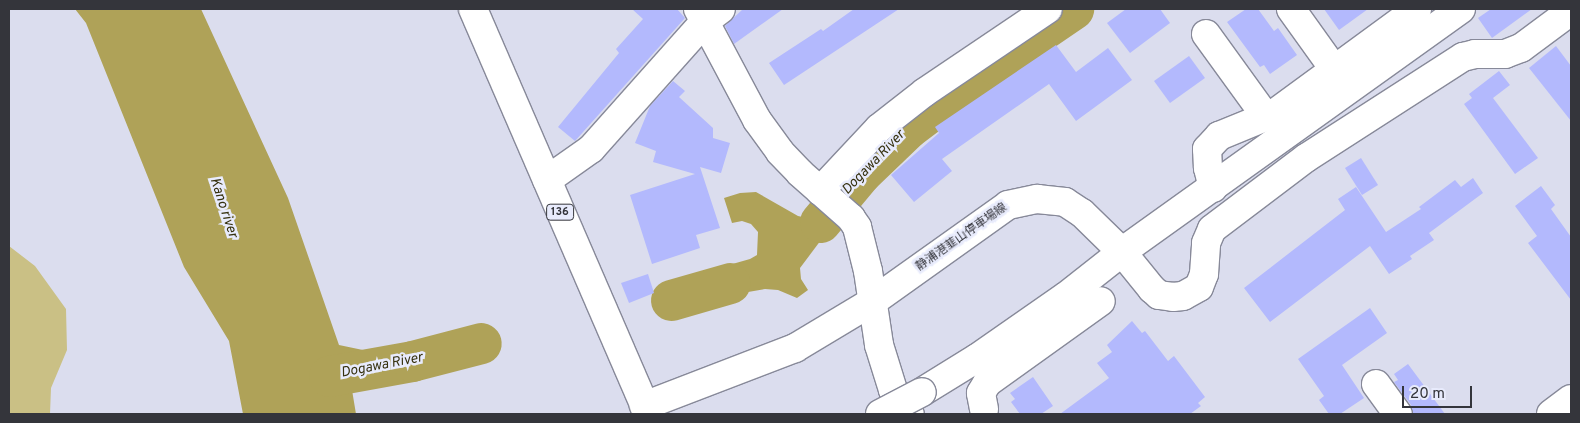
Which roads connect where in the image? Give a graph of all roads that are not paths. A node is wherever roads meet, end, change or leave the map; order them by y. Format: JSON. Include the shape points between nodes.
{"nodes":[{"id":1,"x":473,"y":9,"type":"edge"},
{"id":2,"x":1048,"y":9,"type":"edge"},
{"id":3,"x":1291,"y":9,"type":"edge"},
{"id":4,"x":1417,"y":9,"type":"edge"},
{"id":5,"x":1461,"y":9,"type":"edge"},
{"id":6,"x":1571,"y":11,"type":"edge"},
{"id":7,"x":708,"y":13,"type":"edge"},
{"id":8,"x":1206,"y":34,"type":"dead end"},
{"id":9,"x":1334,"y":69,"type":"junction"},
{"id":10,"x":1266,"y":117,"type":"junction"},
{"id":11,"x":547,"y":180,"type":"junction"},
{"id":12,"x":1213,"y":188,"type":"junction"},
{"id":13,"x":822,"y":193,"type":"junction"},
{"id":14,"x":1122,"y":252,"type":"junction"},
{"id":15,"x":1102,"y":301,"type":"dead end"},
{"id":16,"x":872,"y":302,"type":"junction"},
{"id":17,"x":1376,"y":384,"type":"dead end"},
{"id":18,"x":1571,"y":400,"type":"edge"},
{"id":19,"x":916,"y":403,"type":"edge"},
{"id":20,"x":646,"y":410,"type":"edge"},
{"id":21,"x":983,"y":412,"type":"edge"},
{"id":22,"x":880,"y":414,"type":"edge"},
{"id":23,"x":1398,"y":414,"type":"edge"},
{"id":24,"x":1551,"y":414,"type":"edge"}],
"edges":[{"from":1,"to":11,"type":"main road","number":"136"},
{"from":2,"to":13,"type":"main road","via":[[925,92],[879,128]]},
{"from":3,"to":9,"type":"main road"},
{"from":4,"to":9,"type":"main road"},
{"from":5,"to":12,"type":"main road"},
{"from":6,"to":14,"type":"main road","name":"静浦港韮山停車場線","via":[[1520,48],[1506,54],[1463,57],[1298,164],[1212,229],[1206,243],[1203,280],[1191,292],[1173,297],[1158,295]]},
{"from":7,"to":11,"type":"main road","via":[[591,149]]},
{"from":7,"to":13,"type":"main road","via":[[757,120],[780,152]]},
{"from":8,"to":10,"type":"main road"},
{"from":9,"to":10,"type":"main road"},
{"from":10,"to":12,"type":"main road","via":[[1219,136],[1207,149]]},
{"from":11,"to":20,"type":"main road","number":"136"},
{"from":12,"to":14,"type":"main road"},
{"from":13,"to":16,"type":"main road","via":[[857,227]]},
{"from":14,"to":16,"type":"main road","name":"静浦港韮山停車場線","via":[[1065,202],[1037,199],[1019,202],[998,210]]},
{"from":14,"to":19,"type":"main road"},
{"from":15,"to":21,"type":"main road","via":[[987,383],[981,393]]},
{"from":16,"to":19,"type":"main road","via":[[879,346],[893,390]]},
{"from":16,"to":20,"type":"main road","name":"静浦港韮山停車場線","via":[[795,348]]},
{"from":17,"to":23,"type":"main road"},
{"from":18,"to":24,"type":"main road"},
{"from":19,"to":22,"type":"main road","bridge":true}]}
